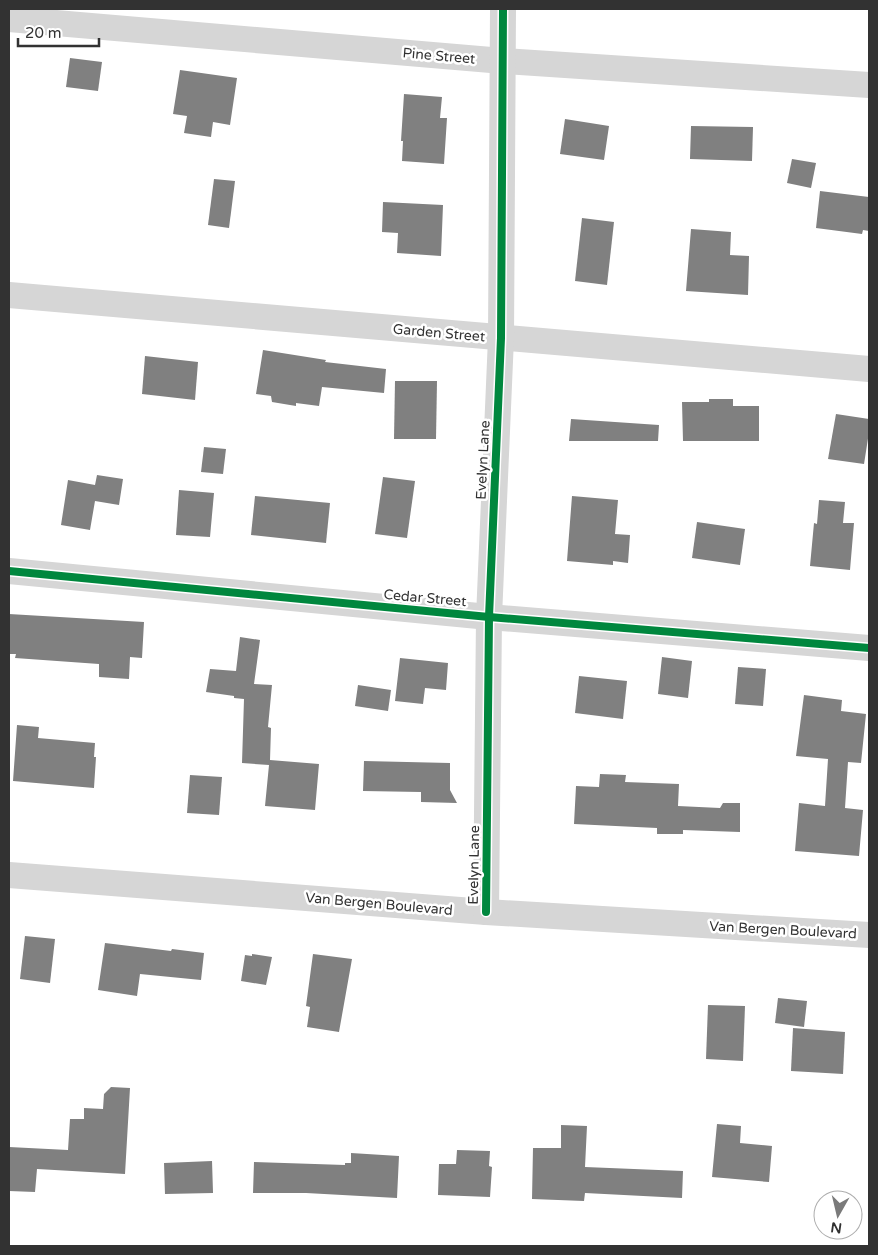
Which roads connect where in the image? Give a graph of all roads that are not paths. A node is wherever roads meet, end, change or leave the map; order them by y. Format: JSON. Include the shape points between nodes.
{"nodes":[{"id":1,"x":503,"y":9,"type":"edge"},
{"id":2,"x":9,"y":18,"type":"edge"},
{"id":3,"x":503,"y":62,"type":"junction"},
{"id":4,"x":869,"y":85,"type":"edge"},
{"id":5,"x":9,"y":295,"type":"edge"},
{"id":6,"x":501,"y":338,"type":"junction"},
{"id":7,"x":869,"y":369,"type":"edge"},
{"id":8,"x":9,"y":571,"type":"edge"},
{"id":9,"x":489,"y":616,"type":"junction"},
{"id":10,"x":869,"y":648,"type":"edge"},
{"id":11,"x":9,"y":875,"type":"edge"},
{"id":12,"x":486,"y":912,"type":"junction"},
{"id":13,"x":869,"y":935,"type":"edge"}],
"edges":[{"from":1,"to":3,"type":"street","name":"Evelyn Lane"},
{"from":2,"to":3,"type":"street","name":"Pine Street"},
{"from":3,"to":4,"type":"street","name":"Pine Street"},
{"from":3,"to":6,"type":"street","name":"Evelyn Lane"},
{"from":5,"to":6,"type":"street","name":"Garden Street"},
{"from":6,"to":7,"type":"street","name":"Garden Street"},
{"from":6,"to":9,"type":"street","name":"Evelyn Lane"},
{"from":8,"to":9,"type":"street","name":"Cedar Street"},
{"from":9,"to":10,"type":"street","name":"Cedar Street"},
{"from":9,"to":12,"type":"street","name":"Evelyn Lane"},
{"from":11,"to":12,"type":"street","name":"Van Bergen Boulevard"},
{"from":12,"to":13,"type":"street","name":"Van Bergen Boulevard"}]}
